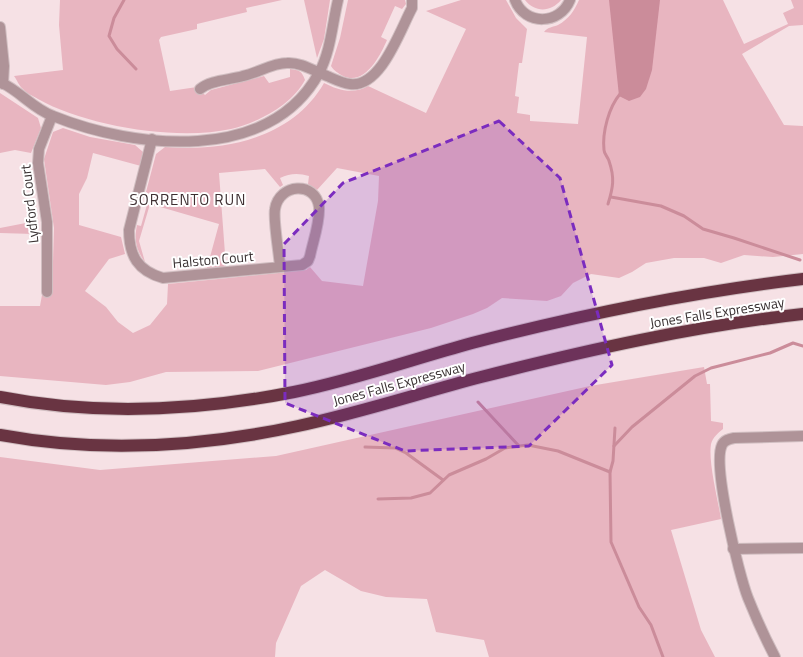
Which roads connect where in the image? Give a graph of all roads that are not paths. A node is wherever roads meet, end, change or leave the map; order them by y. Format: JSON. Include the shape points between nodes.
{"nodes":[{"id":1,"x":338,"y":0,"type":"edge"},
{"id":2,"x":412,"y":0,"type":"edge"},
{"id":3,"x":515,"y":0,"type":"edge"},
{"id":4,"x":570,"y":0,"type":"edge"},
{"id":5,"x":0,"y":27,"type":"edge"},
{"id":6,"x":319,"y":73,"type":"junction"},
{"id":7,"x":2,"y":83,"type":"edge"},
{"id":8,"x":200,"y":89,"type":"dead end"},
{"id":9,"x":52,"y":116,"type":"junction"},
{"id":10,"x":152,"y":139,"type":"junction"},
{"id":11,"x":280,"y":267,"type":"junction"},
{"id":12,"x":803,"y":279,"type":"edge"},
{"id":13,"x":47,"y":292,"type":"dead end"},
{"id":14,"x":803,"y":314,"type":"edge"},
{"id":15,"x":0,"y":397,"type":"edge"},
{"id":16,"x":0,"y":435,"type":"edge"},
{"id":17,"x":803,"y":436,"type":"edge"},
{"id":18,"x":803,"y":548,"type":"edge"},
{"id":19,"x":734,"y":549,"type":"junction"},
{"id":20,"x":775,"y":657,"type":"edge"}],
"edges":[{"from":1,"to":6,"type":"street","via":[[331,40]]},
{"from":2,"to":6,"type":"street","via":[[412,8],[390,53],[374,76],[358,84],[350,84]]},
{"from":3,"to":4,"type":"street","via":[[526,15],[548,19],[558,14]]},
{"from":5,"to":7,"type":"street","via":[[4,66]]},
{"from":6,"to":8,"type":"street","via":[[305,66],[277,64]]},
{"from":6,"to":10,"type":"street","via":[[303,96],[287,110],[257,129],[224,139]]},
{"from":7,"to":9,"type":"street"},
{"from":9,"to":10,"type":"street","via":[[107,133]]},
{"from":9,"to":13,"type":"street","name":"Lydford Court","via":[[39,149],[38,163],[47,222]]},
{"from":10,"to":11,"type":"street","name":"Halston Court","via":[[129,230],[129,245],[139,265],[163,278]]},
{"from":11,"to":11,"type":"street","name":"Halston Court","via":[[302,265],[310,256],[319,207],[312,193],[302,188],[282,193],[277,201],[275,210]]},
{"from":12,"to":15,"type":"highway","name":"Jones Falls Expressway","via":[[673,299],[539,327],[317,386],[239,402],[184,408],[120,409],[65,407]]},
{"from":14,"to":16,"type":"highway","name":"Jones Falls Expressway","via":[[615,344],[480,377],[300,426],[244,436],[185,443],[119,446],[60,443]]},
{"from":17,"to":19,"type":"street","via":[[734,438],[722,443],[721,473]]},
{"from":18,"to":19,"type":"street"},
{"from":19,"to":20,"type":"street","via":[[748,598]]}]}
